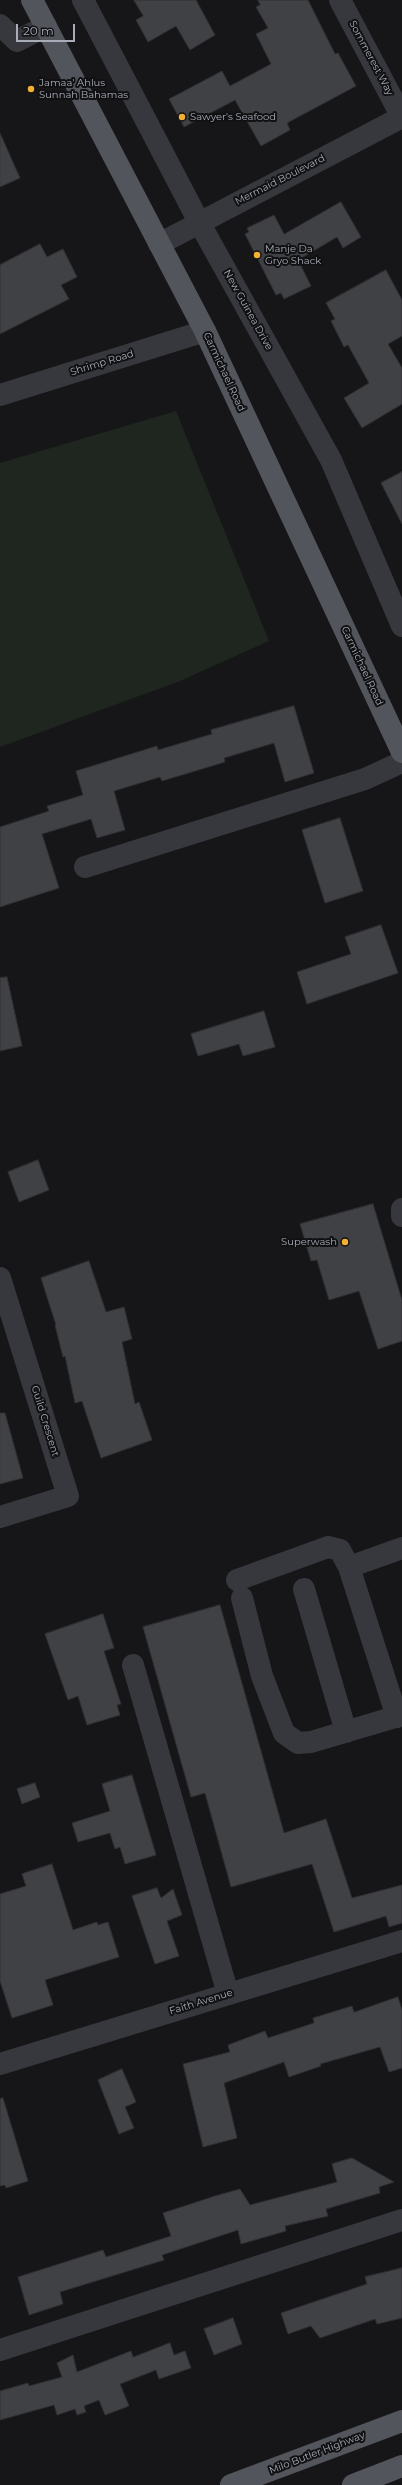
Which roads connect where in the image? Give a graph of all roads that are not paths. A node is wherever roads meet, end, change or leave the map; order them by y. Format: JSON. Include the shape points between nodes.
{"nodes":[{"id":1,"x":32,"y":0,"type":"edge"},
{"id":2,"x":83,"y":0,"type":"edge"},
{"id":3,"x":340,"y":0,"type":"edge"},
{"id":4,"x":0,"y":25,"type":"edge"},
{"id":5,"x":46,"y":26,"type":"junction"},
{"id":6,"x":402,"y":117,"type":"edge"},
{"id":7,"x":199,"y":222,"type":"junction"},
{"id":8,"x":159,"y":244,"type":"junction"},
{"id":9,"x":204,"y":331,"type":"junction"},
{"id":10,"x":0,"y":395,"type":"edge"},
{"id":11,"x":402,"y":626,"type":"edge"},
{"id":12,"x":402,"y":752,"type":"edge"},
{"id":13,"x":402,"y":762,"type":"edge"},
{"id":14,"x":85,"y":867,"type":"dead end"},
{"id":15,"x":402,"y":1209,"type":"edge"},
{"id":16,"x":402,"y":1216,"type":"edge"},
{"id":17,"x":1,"y":1285,"type":"edge"},
{"id":18,"x":0,"y":1517,"type":"edge"},
{"id":19,"x":402,"y":1548,"type":"edge"},
{"id":20,"x":349,"y":1567,"type":"junction"},
{"id":21,"x":304,"y":1589,"type":"dead end"},
{"id":22,"x":133,"y":1665,"type":"dead end"},
{"id":23,"x":400,"y":1716,"type":"edge"},
{"id":24,"x":346,"y":1732,"type":"junction"},
{"id":25,"x":402,"y":1941,"type":"edge"},
{"id":26,"x":228,"y":1994,"type":"junction"},
{"id":27,"x":0,"y":2064,"type":"edge"},
{"id":28,"x":402,"y":2220,"type":"edge"},
{"id":29,"x":0,"y":2350,"type":"edge"},
{"id":30,"x":402,"y":2421,"type":"edge"},
{"id":31,"x":402,"y":2466,"type":"edge"},
{"id":32,"x":231,"y":2485,"type":"edge"},
{"id":33,"x":352,"y":2485,"type":"edge"}],
"edges":[{"from":1,"to":5,"type":"main road","name":"Carmichael Road"},
{"from":2,"to":7,"type":"street","name":"New Guinea Drive"},
{"from":3,"to":6,"type":"street","name":"Sommerest Way"},
{"from":4,"to":5,"type":"street","via":[[17,41]]},
{"from":5,"to":8,"type":"main road","name":"Carmichael Road"},
{"from":6,"to":7,"type":"street","name":"Mermaid Boulevard"},
{"from":7,"to":8,"type":"street","name":"Mermaid Boulevard"},
{"from":7,"to":11,"type":"street","name":"New Guinea Drive","via":[[330,460]]},
{"from":8,"to":9,"type":"main road","name":"Carmichael Road"},
{"from":9,"to":10,"type":"street","name":"Shrimp Road"},
{"from":9,"to":12,"type":"main road","name":"Carmichael Road"},
{"from":13,"to":14,"type":"street","via":[[365,779]]},
{"from":15,"to":16,"type":"street"},
{"from":17,"to":18,"type":"street","name":"Guild Crescent","via":[[68,1496]]},
{"from":19,"to":20,"type":"street"},
{"from":20,"to":23,"type":"street"},
{"from":20,"to":24,"type":"street","via":[[340,1550],[328,1547],[239,1589],[262,1676],[284,1733],[298,1743]]},
{"from":21,"to":24,"type":"street"},
{"from":22,"to":26,"type":"street"},
{"from":23,"to":24,"type":"street"},
{"from":25,"to":26,"type":"street","name":"Faith Avenue"},
{"from":26,"to":27,"type":"street","name":"Faith Avenue"},
{"from":28,"to":29,"type":"street"},
{"from":30,"to":32,"type":"main road","name":"Milo Butler Highway"},
{"from":31,"to":33,"type":"main road"}]}
